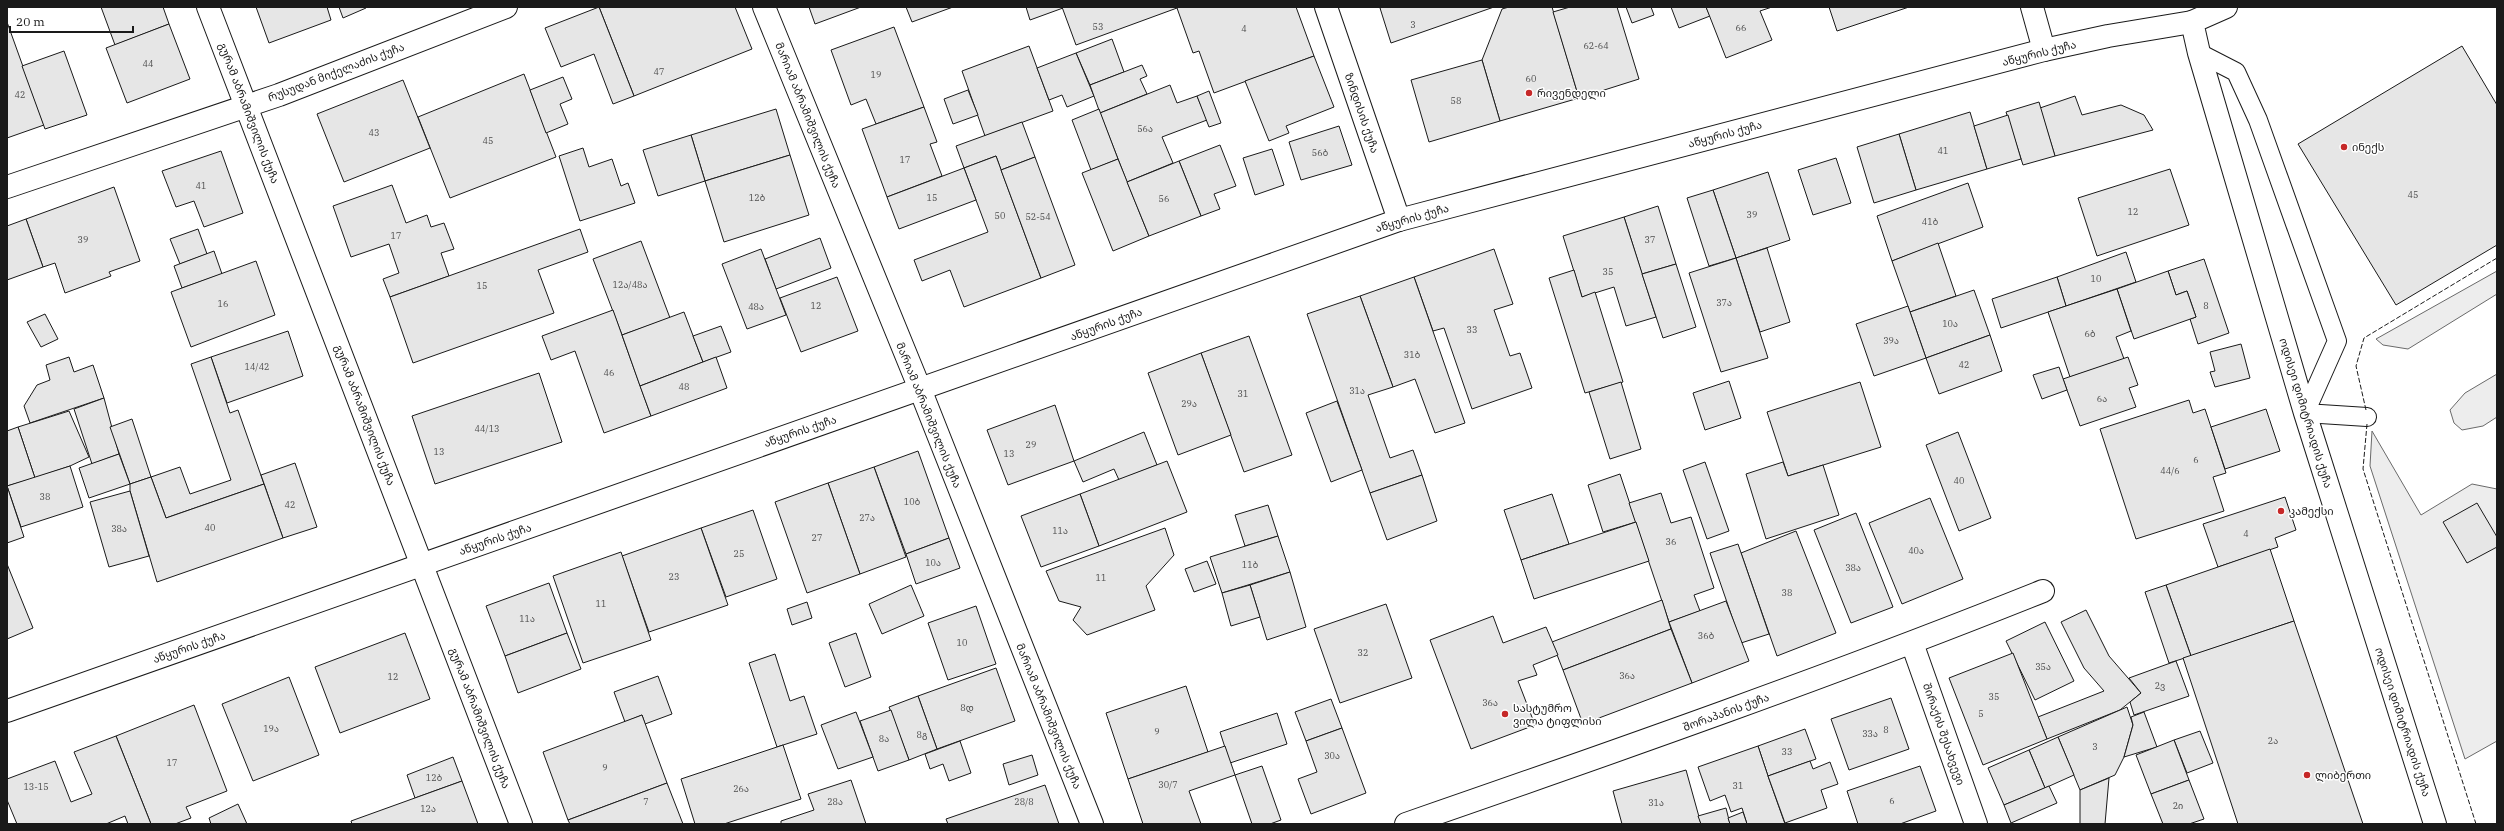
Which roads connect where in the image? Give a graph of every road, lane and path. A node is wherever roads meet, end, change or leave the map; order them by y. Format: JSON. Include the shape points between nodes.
{"nodes":[{"id":1,"x":208,"y":7,"type":"edge"},
{"id":2,"x":506,"y":7,"type":"edge"},
{"id":3,"x":764,"y":7,"type":"edge"},
{"id":4,"x":1326,"y":7,"type":"edge"},
{"id":5,"x":2032,"y":7,"type":"edge"},
{"id":6,"x":2226,"y":7,"type":"edge"},
{"id":7,"x":2192,"y":22,"type":"junction"},
{"id":8,"x":2044,"y":50,"type":"junction"},
{"id":9,"x":2199,"y":53,"type":"junction"},
{"id":10,"x":246,"y":105,"type":"junction"},
{"id":11,"x":7,"y":187,"type":"edge"},
{"id":12,"x":1399,"y":220,"type":"junction"},
{"id":13,"x":920,"y":389,"type":"junction"},
{"id":14,"x":2305,"y":413,"type":"junction"},
{"id":15,"x":2367,"y":417,"type":"dead end"},
{"id":16,"x":422,"y":565,"type":"junction"},
{"id":17,"x":2043,"y":591,"type":"dead end"},
{"id":18,"x":1912,"y":643,"type":"junction"},
{"id":19,"x":7,"y":712,"type":"edge"},
{"id":20,"x":521,"y":824,"type":"edge"},
{"id":21,"x":1092,"y":824,"type":"edge"},
{"id":22,"x":1406,"y":824,"type":"edge"},
{"id":23,"x":1976,"y":824,"type":"edge"},
{"id":24,"x":2435,"y":824,"type":"edge"}],
"edges":[{"from":1,"to":10,"type":"street","name":"გურამ აბრამიშვილის ქუჩა"},
{"from":2,"to":10,"type":"street","name":"რუსუდან მიქელაძის ქუჩა","via":[[279,95]]},
{"from":3,"to":13,"type":"street","name":"მარიამ აბრამიშვილის ქუჩა"},
{"from":4,"to":12,"type":"street","name":"ზინდისის ქუჩა"},
{"from":5,"to":8,"type":"street"},
{"from":6,"to":7,"type":"street","name":"აწყურის ქუჩა"},
{"from":7,"to":8,"type":"street","name":"აწყურის ქუჩა"},
{"from":7,"to":9,"type":"street","name":"ოდისეი დიმიტრიადის ქუჩა"},
{"from":8,"to":12,"type":"street","name":"აწყურის ქუჩა"},
{"from":9,"to":14,"type":"street","name":"ოდისეი დიმიტრიადის ქუჩა"},
{"from":9,"to":14,"type":"lane","via":[[2236,72],[2258,120],[2338,341]]},
{"from":10,"to":11,"type":"street","name":"რუსუდან მიქელაძის ქუჩა"},
{"from":10,"to":16,"type":"street","name":"გურამ აბრამიშვილის ქუჩა"},
{"from":12,"to":13,"type":"street","name":"აწყურის ქუჩა"},
{"from":13,"to":16,"type":"street","name":"აწყურის ქუჩა"},
{"from":13,"to":21,"type":"street","name":"მარიამ აბრამიშვილის ქუჩა"},
{"from":14,"to":15,"type":"lane"},
{"from":14,"to":24,"type":"street","name":"ოდისეი დიმიტრიადის ქუჩა"},
{"from":16,"to":19,"type":"street","name":"აწყურის ქუჩა"},
{"from":16,"to":20,"type":"street","name":"გურამ აბრამიშვილის ქუჩა"},
{"from":17,"to":18,"type":"street","name":"შორაპანის ქუჩა"},
{"from":18,"to":22,"type":"street","name":"შორაპანის ქუჩა","via":[[1661,736]]},
{"from":18,"to":23,"type":"street","name":"შირაქის შესახვევი"}]}
